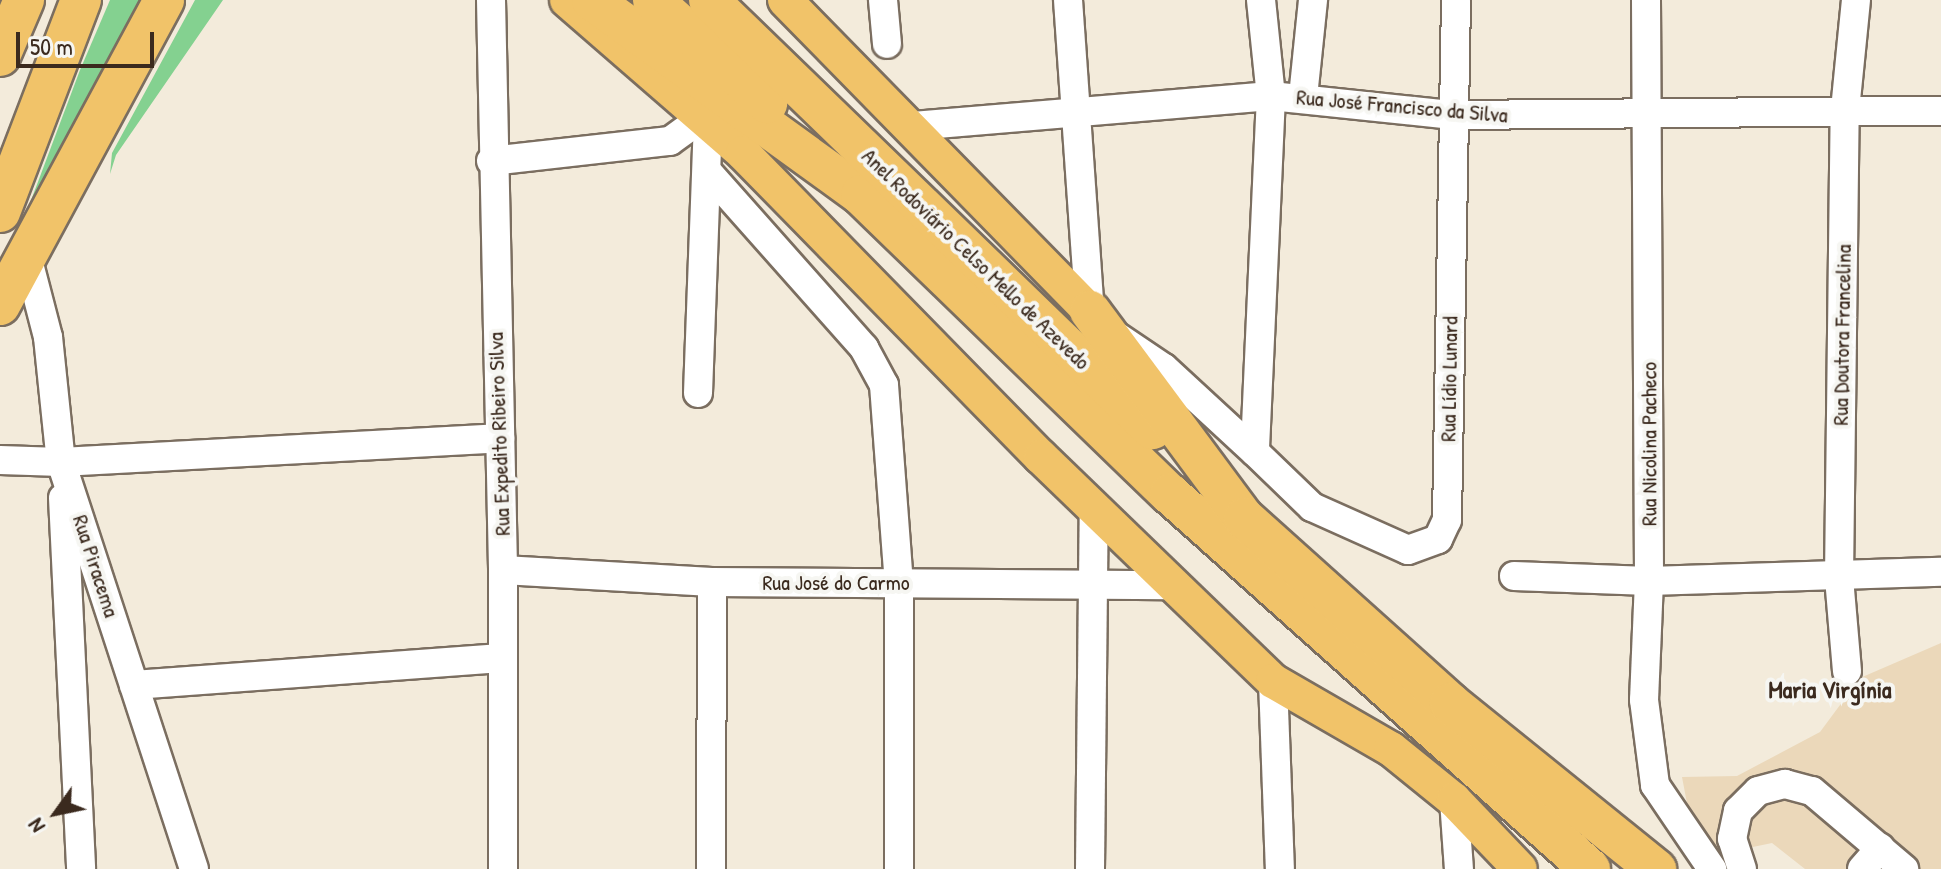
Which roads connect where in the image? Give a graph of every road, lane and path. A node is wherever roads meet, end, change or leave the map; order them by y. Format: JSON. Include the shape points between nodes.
{"nodes":[{"id":1,"x":24,"y":0,"type":"edge"},
{"id":2,"x":81,"y":0,"type":"edge"},
{"id":3,"x":164,"y":0,"type":"edge"},
{"id":4,"x":491,"y":0,"type":"edge"},
{"id":5,"x":567,"y":0,"type":"edge"},
{"id":6,"x":592,"y":0,"type":"edge"},
{"id":7,"x":653,"y":0,"type":"edge"},
{"id":8,"x":709,"y":0,"type":"edge"},
{"id":9,"x":785,"y":0,"type":"edge"},
{"id":10,"x":883,"y":0,"type":"edge"},
{"id":11,"x":1068,"y":0,"type":"edge"},
{"id":12,"x":1261,"y":0,"type":"edge"},
{"id":13,"x":1313,"y":0,"type":"edge"},
{"id":14,"x":1456,"y":0,"type":"edge"},
{"id":15,"x":1646,"y":0,"type":"edge"},
{"id":16,"x":1856,"y":0,"type":"edge"},
{"id":17,"x":887,"y":44,"type":"dead end"},
{"id":18,"x":0,"y":56,"type":"edge"},
{"id":19,"x":1271,"y":96,"type":"junction"},
{"id":20,"x":1303,"y":97,"type":"junction"},
{"id":21,"x":1845,"y":110,"type":"junction"},
{"id":22,"x":1941,"y":111,"type":"edge"},
{"id":23,"x":1078,"y":112,"type":"junction"},
{"id":24,"x":1453,"y":115,"type":"junction"},
{"id":25,"x":1650,"y":117,"type":"junction"},
{"id":26,"x":705,"y":121,"type":"junction"},
{"id":27,"x":913,"y":126,"type":"junction"},
{"id":28,"x":491,"y":161,"type":"junction"},
{"id":29,"x":707,"y":171,"type":"junction"},
{"id":30,"x":861,"y":195,"type":"junction"},
{"id":31,"x":0,"y":212,"type":"edge"},
{"id":32,"x":27,"y":256,"type":"junction"},
{"id":33,"x":0,"y":305,"type":"edge"},
{"id":34,"x":1095,"y":318,"type":"junction"},
{"id":35,"x":698,"y":393,"type":"dead end"},
{"id":36,"x":500,"y":438,"type":"junction"},
{"id":37,"x":1255,"y":446,"type":"junction"},
{"id":38,"x":0,"y":460,"type":"edge"},
{"id":39,"x":61,"y":462,"type":"junction"},
{"id":40,"x":1094,"y":507,"type":"junction"},
{"id":41,"x":1244,"y":518,"type":"junction"},
{"id":42,"x":503,"y":570,"type":"junction"},
{"id":43,"x":1941,"y":572,"type":"edge"},
{"id":44,"x":1514,"y":576,"type":"dead end"},
{"id":45,"x":1839,"y":578,"type":"junction"},
{"id":46,"x":1093,"y":581,"type":"junction"},
{"id":47,"x":1649,"y":581,"type":"junction"},
{"id":48,"x":712,"y":582,"type":"junction"},
{"id":49,"x":899,"y":584,"type":"junction"},
{"id":50,"x":1170,"y":585,"type":"junction"},
{"id":51,"x":501,"y":658,"type":"junction"},
{"id":52,"x":1847,"y":671,"type":"dead end"},
{"id":53,"x":1273,"y":681,"type":"junction"},
{"id":54,"x":134,"y":685,"type":"junction"},
{"id":55,"x":1454,"y":800,"type":"junction"},
{"id":56,"x":1592,"y":817,"type":"junction"},
{"id":57,"x":1551,"y":837,"type":"junction"},
{"id":58,"x":1871,"y":859,"type":"edge"},
{"id":59,"x":81,"y":869,"type":"edge"},
{"id":60,"x":194,"y":869,"type":"edge"},
{"id":61,"x":503,"y":869,"type":"edge"},
{"id":62,"x":711,"y":869,"type":"edge"},
{"id":63,"x":899,"y":869,"type":"edge"},
{"id":64,"x":1090,"y":869,"type":"edge"},
{"id":65,"x":1280,"y":869,"type":"edge"},
{"id":66,"x":1459,"y":869,"type":"edge"},
{"id":67,"x":1520,"y":869,"type":"edge"},
{"id":68,"x":1579,"y":869,"type":"edge"},
{"id":69,"x":1590,"y":869,"type":"edge"},
{"id":70,"x":1656,"y":869,"type":"edge"},
{"id":71,"x":1686,"y":869,"type":"edge"},
{"id":72,"x":1712,"y":869,"type":"edge"},
{"id":73,"x":1742,"y":869,"type":"edge"},
{"id":74,"x":1904,"y":869,"type":"edge"}],
"edges":[{"from":1,"to":18,"type":"highway"},
{"from":2,"to":31,"type":"highway"},
{"from":3,"to":32,"type":"highway"},
{"from":4,"to":28,"type":"street","name":"Rua Expedito Ribeiro Silva"},
{"from":5,"to":26,"type":"main road"},
{"from":6,"to":30,"type":"highway"},
{"from":7,"to":30,"type":"highway","name":"Anel Rodoviário Celso Mello de Azevedo"},
{"from":8,"to":41,"type":"highway","name":"Anel Rodoviário Celso Mello de Azevedo"},
{"from":9,"to":27,"type":"main road","name":"Anel Rodoviário Celso Mello de Azevedo"},
{"from":10,"to":17,"type":"street"},
{"from":11,"to":23,"type":"street"},
{"from":12,"to":19,"type":"street"},
{"from":13,"to":20,"type":"street"},
{"from":14,"to":24,"type":"street","name":"Rua Lídio Lunard"},
{"from":15,"to":25,"type":"street","name":"Rua Nicolina Pacheco"},
{"from":16,"to":21,"type":"street","name":"Rua Doutora Francelina"},
{"from":19,"to":20,"type":"street","name":"Rua José Francisco da Silva"},
{"from":19,"to":23,"type":"street","name":"Rua José Francisco da Silva"},
{"from":19,"to":37,"type":"street"},
{"from":20,"to":24,"type":"street","name":"Rua José Francisco da Silva"},
{"from":21,"to":22,"type":"street","name":"Rua José Francisco da Silva"},
{"from":21,"to":25,"type":"street","name":"Rua José Francisco da Silva"},
{"from":21,"to":45,"type":"street","name":"Rua Doutora Francelina"},
{"from":23,"to":27,"type":"street","name":"Rua José Francisco da Silva"},
{"from":23,"to":34,"type":"street"},
{"from":24,"to":25,"type":"street","name":"Rua José Francisco da Silva"},
{"from":24,"to":37,"type":"street","name":"Rua Lídio Lunard","via":[[1447,520],[1438,539],[1408,550],[1312,507]]},
{"from":25,"to":47,"type":"street","name":"Rua Nicolina Pacheco"},
{"from":26,"to":28,"type":"street","via":[[670,141]]},
{"from":26,"to":29,"type":"street"},
{"from":26,"to":40,"type":"main road"},
{"from":27,"to":34,"type":"main road","name":"Anel Rodoviário Celso Mello de Azevedo"},
{"from":28,"to":36,"type":"street","name":"Rua Expedito Ribeiro Silva"},
{"from":29,"to":35,"type":"street"},
{"from":29,"to":49,"type":"street","via":[[864,348],[884,385]]},
{"from":30,"to":57,"type":"highway","via":[[1170,494]]},
{"from":32,"to":33,"type":"highway"},
{"from":32,"to":39,"type":"street","name":"Rua Piracema","via":[[48,337]]},
{"from":34,"to":37,"type":"street","name":"Rua Lídio Lunard","via":[[1164,368]]},
{"from":34,"to":41,"type":"highway"},
{"from":36,"to":39,"type":"street"},
{"from":36,"to":42,"type":"street","name":"Rua Expedito Ribeiro Silva"},
{"from":38,"to":39,"type":"street"},
{"from":39,"to":54,"type":"street","name":"Rua Piracema"},
{"from":39,"to":59,"type":"street"},
{"from":40,"to":46,"type":"street"},
{"from":40,"to":50,"type":"main road"},
{"from":41,"to":56,"type":"highway","via":[[1450,703]]},
{"from":42,"to":48,"type":"street","name":"Rua José do Carmo"},
{"from":42,"to":51,"type":"street","name":"Rua Expedito Ribeiro Silva"},
{"from":43,"to":45,"type":"street"},
{"from":44,"to":47,"type":"street"},
{"from":45,"to":47,"type":"street"},
{"from":45,"to":52,"type":"street","name":"Rua Doutora Francelina"},
{"from":46,"to":49,"type":"street","name":"Rua José do Carmo"},
{"from":46,"to":50,"type":"street","name":"Rua José do Carmo"},
{"from":46,"to":64,"type":"street"},
{"from":47,"to":72,"type":"street","name":"Rua Nicolina Pacheco","via":[[1644,700],[1655,785]]},
{"from":48,"to":49,"type":"street","name":"Rua José do Carmo"},
{"from":48,"to":62,"type":"street"},
{"from":49,"to":63,"type":"street"},
{"from":50,"to":53,"type":"main road"},
{"from":51,"to":54,"type":"street"},
{"from":51,"to":61,"type":"street","name":"Rua Expedito Ribeiro Silva"},
{"from":53,"to":55,"type":"main road","via":[[1391,749]]},
{"from":53,"to":65,"type":"street"},
{"from":54,"to":60,"type":"street","name":"Rua Piracema"},
{"from":55,"to":66,"type":"street"},
{"from":55,"to":67,"type":"main road"},
{"from":56,"to":70,"type":"highway"},
{"from":56,"to":71,"type":"highway"},
{"from":57,"to":68,"type":"highway"},
{"from":57,"to":69,"type":"highway"},
{"from":58,"to":73,"type":"street","via":[[1812,791],[1785,784],[1758,791],[1738,811],[1732,839]]},
{"from":58,"to":74,"type":"street"}]}
